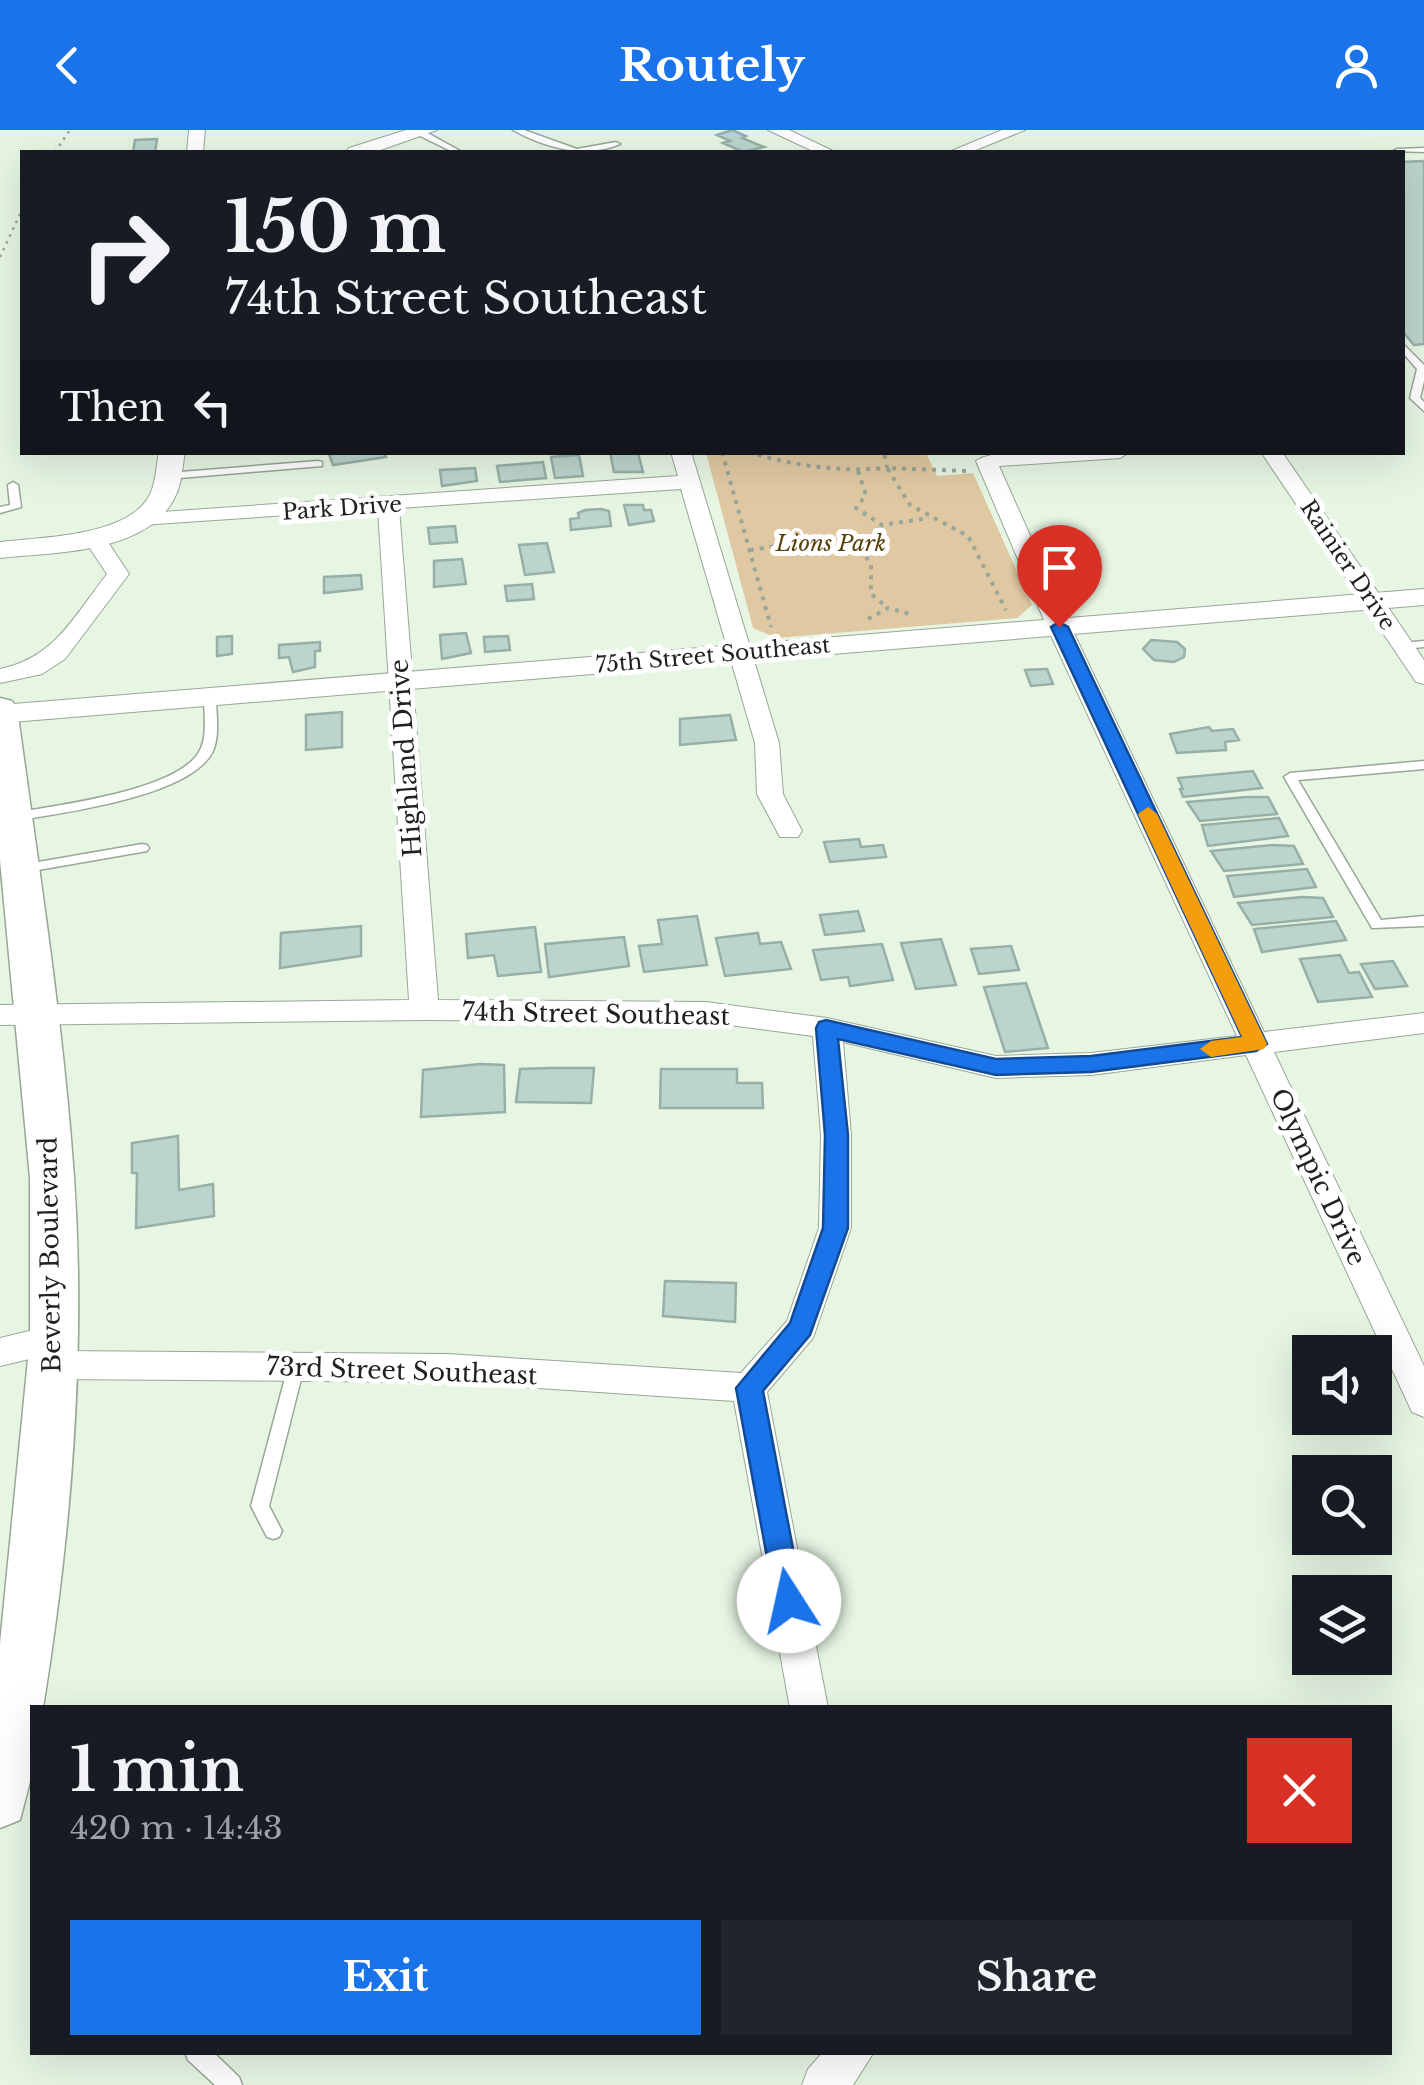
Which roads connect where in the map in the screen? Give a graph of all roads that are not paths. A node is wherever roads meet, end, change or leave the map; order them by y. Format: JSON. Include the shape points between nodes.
{"nodes":[{"id":1,"x":517,"y":130,"type":"edge"},
{"id":2,"x":776,"y":130,"type":"edge"},
{"id":3,"x":1016,"y":130,"type":"edge"},
{"id":4,"x":411,"y":132,"type":"edge"},
{"id":5,"x":616,"y":144,"type":"dead end"},
{"id":6,"x":362,"y":150,"type":"edge"},
{"id":7,"x":453,"y":150,"type":"edge"},
{"id":8,"x":571,"y":150,"type":"edge"},
{"id":9,"x":586,"y":150,"type":"edge"},
{"id":10,"x":823,"y":150,"type":"edge"},
{"id":11,"x":962,"y":150,"type":"edge"},
{"id":12,"x":1405,"y":349,"type":"edge"},
{"id":13,"x":1424,"y":408,"type":"edge"},
{"id":14,"x":682,"y":455,"type":"edge"},
{"id":15,"x":1090,"y":455,"type":"edge"},
{"id":16,"x":1273,"y":455,"type":"edge"},
{"id":17,"x":170,"y":464,"type":"edge"},
{"id":18,"x":318,"y":464,"type":"dead end"},
{"id":19,"x":689,"y":482,"type":"junction"},
{"id":20,"x":13,"y":485,"type":"dead end"},
{"id":21,"x":388,"y":505,"type":"junction"},
{"id":22,"x":0,"y":510,"type":"edge"},
{"id":23,"x":142,"y":518,"type":"junction"},
{"id":24,"x":94,"y":538,"type":"junction"},
{"id":25,"x":0,"y":550,"type":"edge"},
{"id":26,"x":1424,"y":597,"type":"edge"},
{"id":27,"x":1373,"y":602,"type":"junction"},
{"id":28,"x":1059,"y":627,"type":"junction"},
{"id":29,"x":749,"y":644,"type":"junction"},
{"id":30,"x":1414,"y":645,"type":"edge"},
{"id":31,"x":0,"y":676,"type":"edge"},
{"id":32,"x":1424,"y":676,"type":"edge"},
{"id":33,"x":400,"y":681,"type":"junction"},
{"id":34,"x":210,"y":697,"type":"junction"},
{"id":35,"x":2,"y":731,"type":"edge"},
{"id":36,"x":1424,"y":765,"type":"edge"},
{"id":37,"x":14,"y":817,"type":"junction"},
{"id":38,"x":789,"y":831,"type":"dead end"},
{"id":39,"x":142,"y":848,"type":"dead end"},
{"id":40,"x":20,"y":869,"type":"junction"},
{"id":41,"x":1424,"y":921,"type":"edge"},
{"id":42,"x":424,"y":1010,"type":"junction"},
{"id":43,"x":19,"y":1016,"type":"edge"},
{"id":44,"x":1424,"y":1023,"type":"edge"},
{"id":45,"x":826,"y":1028,"type":"junction"},
{"id":46,"x":1256,"y":1044,"type":"junction"},
{"id":47,"x":0,"y":1352,"type":"edge"},
{"id":48,"x":54,"y":1352,"type":"junction"},
{"id":49,"x":296,"y":1367,"type":"junction"},
{"id":50,"x":749,"y":1388,"type":"junction"},
{"id":51,"x":1424,"y":1402,"type":"edge"},
{"id":52,"x":273,"y":1531,"type":"dead end"},
{"id":53,"x":808,"y":1705,"type":"edge"},
{"id":54,"x":0,"y":1800,"type":"edge"},
{"id":55,"x":199,"y":2055,"type":"edge"},
{"id":56,"x":231,"y":2085,"type":"edge"}],
"edges":[{"from":1,"to":8,"type":"lane"},
{"from":2,"to":10,"type":"street"},
{"from":3,"to":11,"type":"street"},
{"from":4,"to":6,"type":"street"},
{"from":4,"to":7,"type":"lane"},
{"from":5,"to":9,"type":"lane"},
{"from":12,"to":13,"type":"lane","via":[[1422,369],[1415,398]]},
{"from":14,"to":19,"type":"street"},
{"from":15,"to":28,"type":"street","name":"Olympic Drive","via":[[988,465]]},
{"from":16,"to":27,"type":"street","name":"Rainier Drive"},
{"from":17,"to":18,"type":"lane"},
{"from":17,"to":23,"type":"street","via":[[160,503]]},
{"from":19,"to":21,"type":"street","name":"Park Drive"},
{"from":19,"to":29,"type":"street"},
{"from":20,"to":22,"type":"lane","via":[[16,507]]},
{"from":21,"to":23,"type":"street","name":"Park Drive"},
{"from":21,"to":33,"type":"street","name":"Highland Drive"},
{"from":23,"to":24,"type":"street","name":"Park Drive"},
{"from":24,"to":25,"type":"street","name":"Park Drive"},
{"from":24,"to":31,"type":"street","via":[[118,574],[57,654],[34,669]]},
{"from":26,"to":27,"type":"street","name":"75th Street Southeast"},
{"from":27,"to":28,"type":"street","name":"75th Street Southeast"},
{"from":27,"to":30,"type":"street","name":"Rainier Drive"},
{"from":28,"to":29,"type":"street","name":"75th Street Southeast"},
{"from":28,"to":46,"type":"street","name":"Olympic Drive"},
{"from":29,"to":33,"type":"street","name":"75th Street Southeast"},
{"from":29,"to":38,"type":"street","via":[[770,794]]},
{"from":30,"to":32,"type":"street","name":"Rainier Drive"},
{"from":33,"to":34,"type":"street","name":"75th Street Southeast"},
{"from":33,"to":42,"type":"street","name":"Highland Drive"},
{"from":34,"to":35,"type":"street","name":"75th Street Southeast"},
{"from":34,"to":37,"type":"lane","via":[[206,753],[184,771],[119,798]]},
{"from":35,"to":37,"type":"main road","name":"Beverly Boulevard"},
{"from":36,"to":41,"type":"lane","via":[[1290,777],[1377,925]]},
{"from":37,"to":40,"type":"main road","name":"Beverly Boulevard"},
{"from":39,"to":40,"type":"lane"},
{"from":40,"to":43,"type":"main road","name":"Beverly Boulevard"},
{"from":42,"to":43,"type":"street","name":"74th Street Southeast"},
{"from":42,"to":45,"type":"street","name":"74th Street Southeast","via":[[706,1012]]},
{"from":43,"to":48,"type":"main road","name":"Beverly Boulevard","via":[[52,1178]]},
{"from":44,"to":46,"type":"street","name":"74th Street Southeast"},
{"from":45,"to":46,"type":"street","name":"74th Street Southeast","via":[[996,1067],[1091,1064]]},
{"from":45,"to":50,"type":"street","via":[[836,1228],[801,1328]]},
{"from":46,"to":51,"type":"street","name":"Olympic Drive"},
{"from":47,"to":48,"type":"street","name":"73rd Street Southeast"},
{"from":48,"to":49,"type":"street","name":"73rd Street Southeast"},
{"from":48,"to":54,"type":"main road","name":"Beverly Boulevard","via":[[32,1613]]},
{"from":49,"to":50,"type":"street","name":"73rd Street Southeast","via":[[447,1368]]},
{"from":49,"to":52,"type":"lane","via":[[260,1506]]},
{"from":50,"to":53,"type":"street"},
{"from":55,"to":56,"type":"lane"}]}
